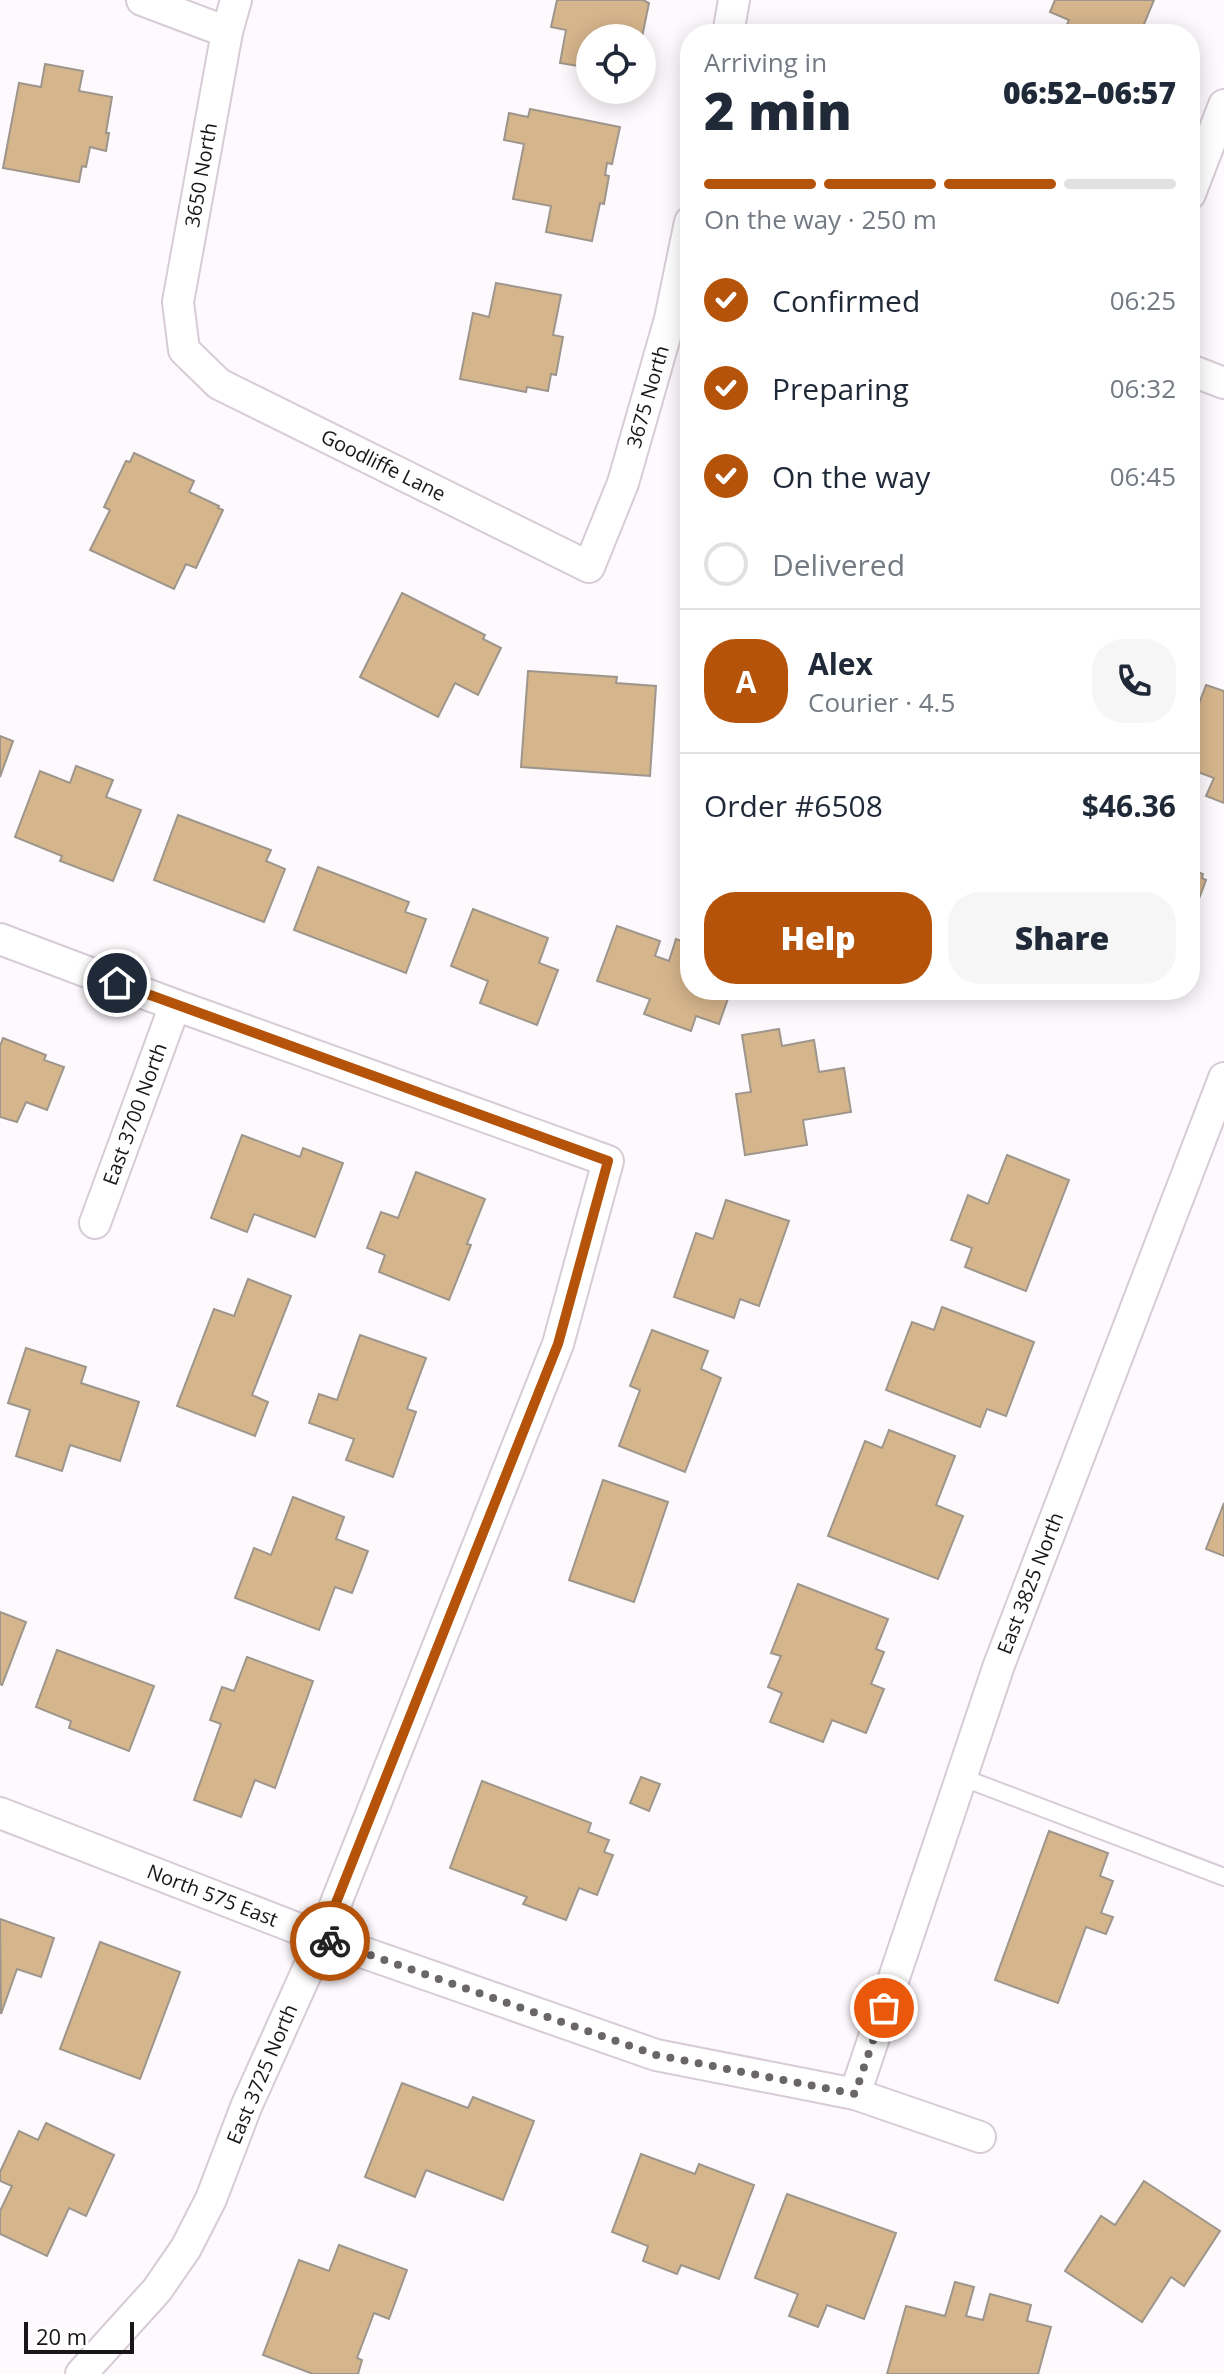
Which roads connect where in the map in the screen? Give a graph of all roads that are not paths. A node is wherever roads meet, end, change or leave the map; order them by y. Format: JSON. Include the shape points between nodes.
{"nodes":[{"id":1,"x":142,"y":0,"type":"edge"},
{"id":2,"x":236,"y":0,"type":"edge"},
{"id":3,"x":734,"y":0,"type":"edge"},
{"id":4,"x":730,"y":24,"type":"edge"},
{"id":5,"x":227,"y":32,"type":"junction"},
{"id":6,"x":1224,"y":105,"type":"edge"},
{"id":7,"x":1200,"y":168,"type":"edge"},
{"id":8,"x":680,"y":270,"type":"edge"},
{"id":9,"x":184,"y":350,"type":"joint"},
{"id":10,"x":1200,"y":374,"type":"edge"},
{"id":11,"x":1224,"y":383,"type":"edge"},
{"id":12,"x":589,"y":567,"type":"joint"},
{"id":13,"x":0,"y":939,"type":"edge"},
{"id":14,"x":175,"y":1005,"type":"junction"},
{"id":15,"x":1224,"y":1078,"type":"edge"},
{"id":16,"x":1216,"y":1126,"type":"edge"},
{"id":17,"x":95,"y":1223,"type":"dead end"},
{"id":18,"x":961,"y":1777,"type":"junction"},
{"id":19,"x":0,"y":1813,"type":"edge"},
{"id":20,"x":1224,"y":1877,"type":"edge"},
{"id":21,"x":322,"y":1938,"type":"junction"},
{"id":22,"x":855,"y":2094,"type":"junction"},
{"id":23,"x":980,"y":2137,"type":"dead end"},
{"id":24,"x":81,"y":2374,"type":"edge"}],
"edges":[{"from":1,"to":5,"type":"street"},
{"from":2,"to":5,"type":"street","name":"3650 North"},
{"from":3,"to":4,"type":"street"},
{"from":5,"to":9,"type":"street","name":"3650 North","via":[[178,302]]},
{"from":6,"to":7,"type":"street"},
{"from":8,"to":12,"type":"street","name":"3675 North","via":[[627,468]]},
{"from":9,"to":12,"type":"street","name":"Goodliffe Lane","via":[[219,384]]},
{"from":10,"to":11,"type":"street"},
{"from":13,"to":14,"type":"street"},
{"from":14,"to":17,"type":"street","name":"East 3700 North"},
{"from":14,"to":21,"type":"street","name":"East 3725 North","via":[[608,1161],[558,1344]]},
{"from":15,"to":16,"type":"street","name":"East 3825 North"},
{"from":16,"to":18,"type":"street","name":"East 3825 North","via":[[999,1665]]},
{"from":18,"to":20,"type":"lane"},
{"from":18,"to":22,"type":"street","name":"East 3825 North"},
{"from":19,"to":21,"type":"street","name":"North 575 East"},
{"from":21,"to":22,"type":"street","name":"North 575 East","via":[[656,2055]]},
{"from":21,"to":24,"type":"street","name":"East 3725 North","via":[[186,2248],[157,2290]]},
{"from":22,"to":23,"type":"street","name":"North 575 East"}]}
